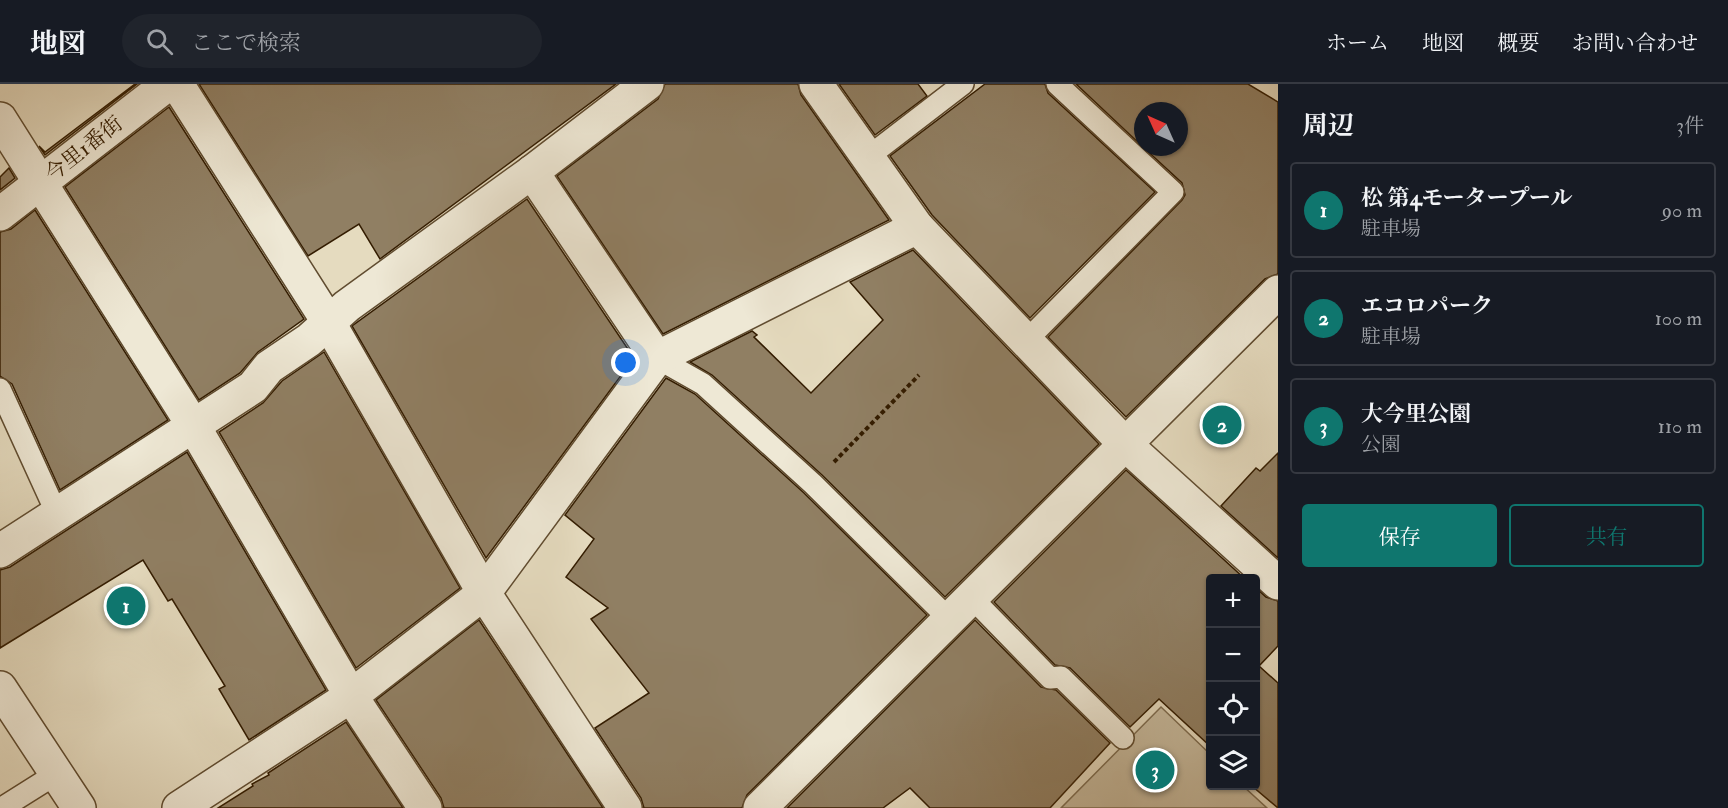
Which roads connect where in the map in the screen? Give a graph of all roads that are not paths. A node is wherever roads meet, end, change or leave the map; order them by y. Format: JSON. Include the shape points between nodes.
{"nodes":[{"id":1,"x":168,"y":84,"type":"edge"},
{"id":2,"x":177,"y":84,"type":"edge"},
{"id":3,"x":647,"y":84,"type":"edge"},
{"id":4,"x":816,"y":84,"type":"edge"},
{"id":5,"x":963,"y":84,"type":"edge"},
{"id":6,"x":1057,"y":84,"type":"edge"},
{"id":7,"x":0,"y":119,"type":"edge"},
{"id":8,"x":868,"y":158,"type":"junction"},
{"id":9,"x":532,"y":172,"type":"junction"},
{"id":10,"x":39,"y":184,"type":"junction"},
{"id":11,"x":0,"y":214,"type":"edge"},
{"id":12,"x":917,"y":228,"type":"junction"},
{"id":13,"x":1278,"y":292,"type":"edge"},
{"id":14,"x":329,"y":323,"type":"junction"},
{"id":15,"x":1026,"y":341,"type":"junction"},
{"id":16,"x":657,"y":358,"type":"junction"},
{"id":17,"x":0,"y":389,"type":"edge"},
{"id":18,"x":193,"y":425,"type":"junction"},
{"id":19,"x":1126,"y":445,"type":"junction"},
{"id":20,"x":57,"y":514,"type":"junction"},
{"id":21,"x":0,"y":551,"type":"edge"},
{"id":22,"x":1278,"y":583,"type":"edge"},
{"id":23,"x":484,"y":593,"type":"junction"},
{"id":24,"x":960,"y":608,"type":"junction"},
{"id":25,"x":0,"y":688,"type":"edge"},
{"id":26,"x":351,"y":696,"type":"junction"},
{"id":27,"x":1124,"y":738,"type":"dead end"},
{"id":28,"x":56,"y":774,"type":"junction"},
{"id":29,"x":2,"y":808,"type":"edge"},
{"id":30,"x":79,"y":808,"type":"edge"},
{"id":31,"x":179,"y":808,"type":"edge"},
{"id":32,"x":425,"y":808,"type":"edge"},
{"id":33,"x":625,"y":808,"type":"edge"},
{"id":34,"x":759,"y":808,"type":"edge"}],
"edges":[{"from":1,"to":10,"type":"street","name":"今里1番街"},
{"from":2,"to":14,"type":"street"},
{"from":3,"to":9,"type":"street"},
{"from":4,"to":8,"type":"street"},
{"from":5,"to":8,"type":"lane"},
{"from":6,"to":15,"type":"lane","via":[[1173,192]]},
{"from":7,"to":10,"type":"street"},
{"from":8,"to":12,"type":"street"},
{"from":9,"to":14,"type":"street"},
{"from":9,"to":16,"type":"street"},
{"from":10,"to":11,"type":"street","name":"今里1番街"},
{"from":10,"to":18,"type":"street"},
{"from":12,"to":15,"type":"street"},
{"from":12,"to":16,"type":"street"},
{"from":13,"to":19,"type":"street"},
{"from":14,"to":18,"type":"street","via":[[269,367],[253,387]]},
{"from":14,"to":23,"type":"street"},
{"from":15,"to":19,"type":"street"},
{"from":16,"to":23,"type":"street"},
{"from":16,"to":24,"type":"lane","via":[[703,384],[813,484]]},
{"from":17,"to":20,"type":"lane"},
{"from":18,"to":20,"type":"street"},
{"from":18,"to":26,"type":"street"},
{"from":19,"to":22,"type":"street"},
{"from":19,"to":24,"type":"street"},
{"from":20,"to":21,"type":"street"},
{"from":23,"to":26,"type":"street"},
{"from":23,"to":33,"type":"street"},
{"from":24,"to":27,"type":"lane","via":[[1050,678],[1061,676]]},
{"from":24,"to":34,"type":"street"},
{"from":25,"to":28,"type":"street"},
{"from":26,"to":31,"type":"street"},
{"from":26,"to":32,"type":"street"},
{"from":28,"to":29,"type":"lane"},
{"from":28,"to":30,"type":"street"}]}
